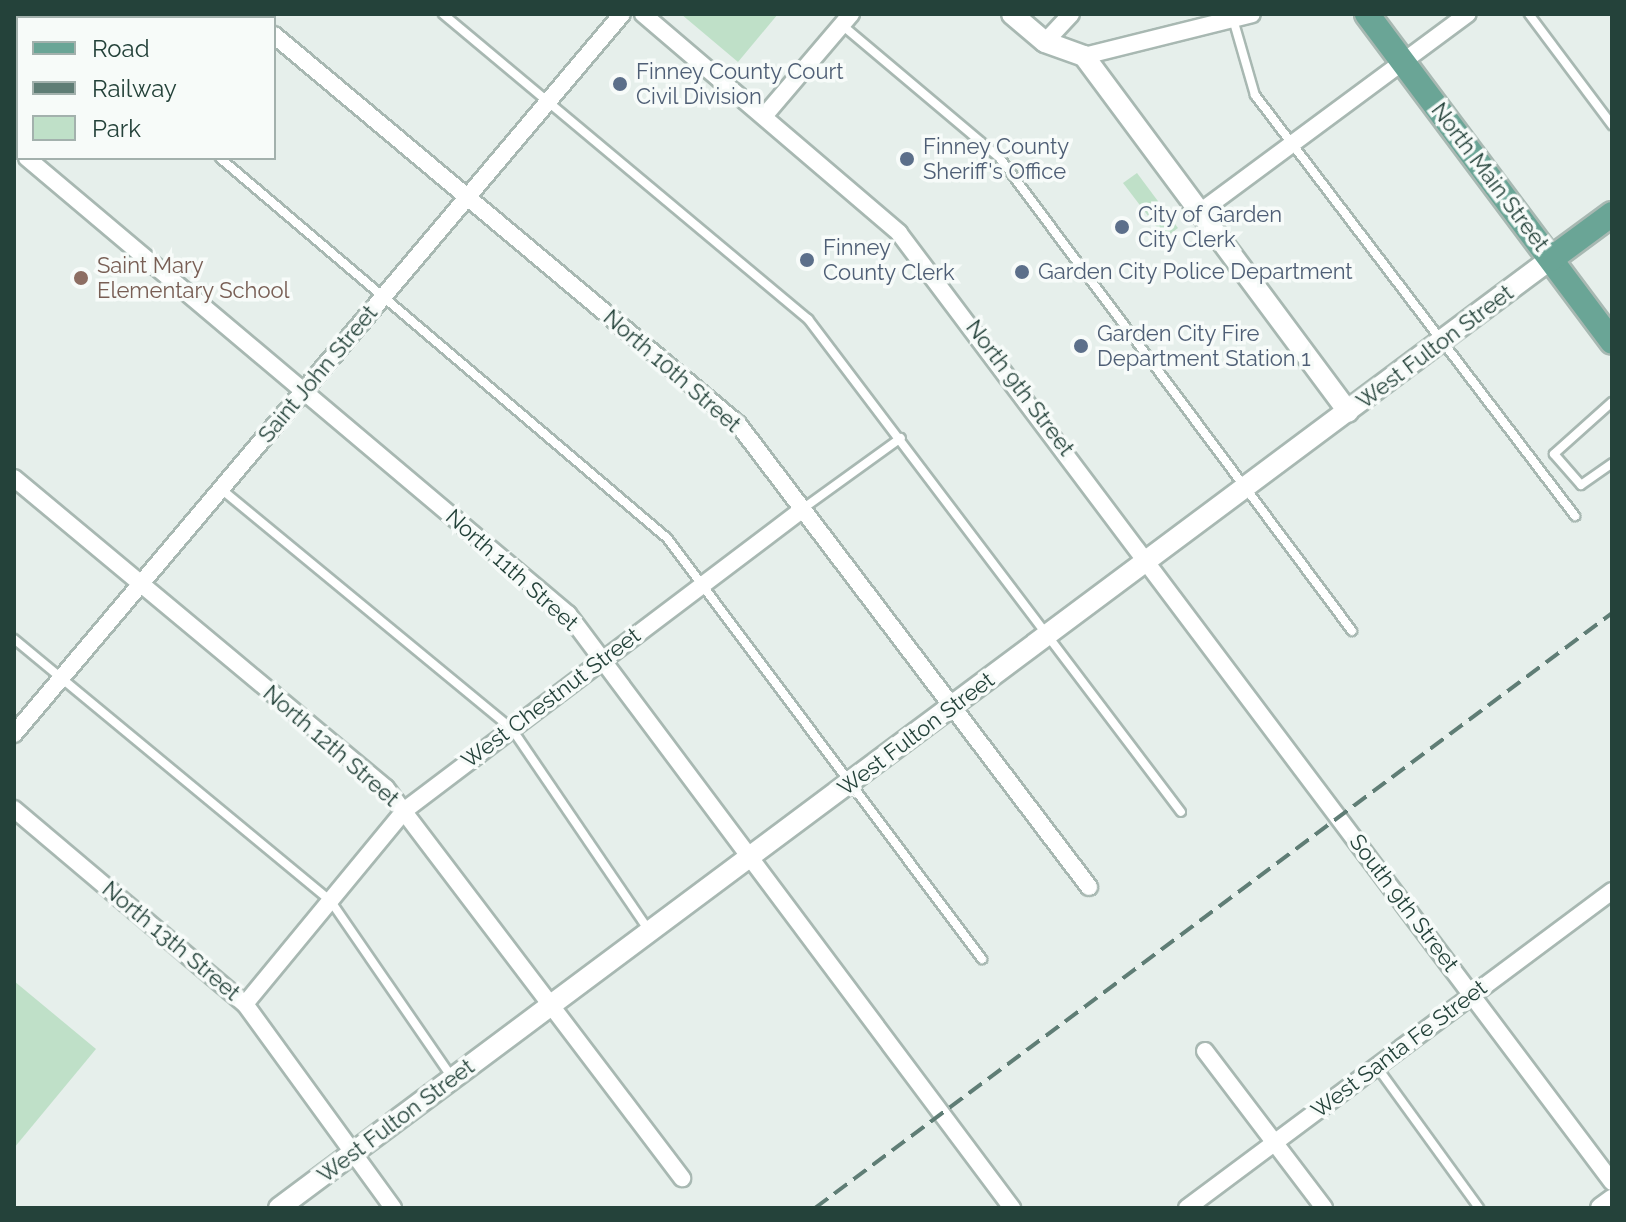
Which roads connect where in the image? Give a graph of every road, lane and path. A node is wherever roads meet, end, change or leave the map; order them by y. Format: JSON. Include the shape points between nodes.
{"nodes":[{"id":1,"x":443,"y":14,"type":"edge"},
{"id":2,"x":622,"y":14,"type":"edge"},
{"id":3,"x":643,"y":14,"type":"edge"},
{"id":4,"x":1012,"y":14,"type":"edge"},
{"id":5,"x":1071,"y":14,"type":"edge"},
{"id":6,"x":1252,"y":14,"type":"edge"},
{"id":7,"x":1367,"y":14,"type":"edge"},
{"id":8,"x":1468,"y":14,"type":"edge"},
{"id":9,"x":1529,"y":14,"type":"edge"},
{"id":10,"x":846,"y":19,"type":"edge"},
{"id":11,"x":1233,"y":19,"type":"junction"},
{"id":12,"x":276,"y":37,"type":"edge"},
{"id":13,"x":1045,"y":42,"type":"junction"},
{"id":14,"x":1084,"y":56,"type":"junction"},
{"id":15,"x":1403,"y":61,"type":"junction"},
{"id":16,"x":548,"y":102,"type":"junction"},
{"id":17,"x":765,"y":115,"type":"junction"},
{"id":18,"x":1612,"y":125,"type":"edge"},
{"id":19,"x":1295,"y":142,"type":"junction"},
{"id":20,"x":29,"y":160,"type":"edge"},
{"id":21,"x":222,"y":160,"type":"edge"},
{"id":22,"x":467,"y":196,"type":"junction"},
{"id":23,"x":1200,"y":212,"type":"junction"},
{"id":24,"x":1612,"y":214,"type":"edge"},
{"id":25,"x":1551,"y":259,"type":"junction"},
{"id":26,"x":384,"y":295,"type":"junction"},
{"id":27,"x":1443,"y":341,"type":"junction"},
{"id":28,"x":1612,"y":341,"type":"edge"},
{"id":29,"x":304,"y":391,"type":"junction"},
{"id":30,"x":1612,"y":402,"type":"edge"},
{"id":31,"x":1348,"y":412,"type":"junction"},
{"id":32,"x":901,"y":438,"type":"junction"},
{"id":33,"x":1612,"y":463,"type":"edge"},
{"id":34,"x":14,"y":478,"type":"edge"},
{"id":35,"x":1247,"y":487,"type":"junction"},
{"id":36,"x":221,"y":489,"type":"junction"},
{"id":37,"x":800,"y":511,"type":"junction"},
{"id":38,"x":1575,"y":516,"type":"dead end"},
{"id":39,"x":1149,"y":560,"type":"junction"},
{"id":40,"x":140,"y":584,"type":"junction"},
{"id":41,"x":701,"y":585,"type":"junction"},
{"id":42,"x":1352,"y":631,"type":"dead end"},
{"id":43,"x":1048,"y":635,"type":"junction"},
{"id":44,"x":14,"y":639,"type":"edge"},
{"id":45,"x":603,"y":659,"type":"junction"},
{"id":46,"x":61,"y":678,"type":"junction"},
{"id":47,"x":951,"y":708,"type":"junction"},
{"id":48,"x":512,"y":729,"type":"junction"},
{"id":49,"x":14,"y":734,"type":"edge"},
{"id":50,"x":850,"y":784,"type":"junction"},
{"id":51,"x":14,"y":809,"type":"edge"},
{"id":52,"x":405,"y":810,"type":"junction"},
{"id":53,"x":1181,"y":812,"type":"dead end"},
{"id":54,"x":1340,"y":817,"type":"joint"},
{"id":55,"x":751,"y":857,"type":"junction"},
{"id":56,"x":1089,"y":887,"type":"dead end"},
{"id":57,"x":1612,"y":891,"type":"edge"},
{"id":58,"x":330,"y":900,"type":"junction"},
{"id":59,"x":650,"y":932,"type":"junction"},
{"id":60,"x":982,"y":959,"type":"dead end"},
{"id":61,"x":1473,"y":995,"type":"junction"},
{"id":62,"x":245,"y":1004,"type":"junction"},
{"id":63,"x":552,"y":1005,"type":"junction"},
{"id":64,"x":1205,"y":1051,"type":"dead end"},
{"id":65,"x":1377,"y":1066,"type":"junction"},
{"id":66,"x":453,"y":1079,"type":"junction"},
{"id":67,"x":1275,"y":1142,"type":"junction"},
{"id":68,"x":352,"y":1154,"type":"junction"},
{"id":69,"x":682,"y":1178,"type":"dead end"},
{"id":70,"x":1612,"y":1182,"type":"edge"},
{"id":71,"x":1612,"y":1200,"type":"edge"},
{"id":72,"x":279,"y":1208,"type":"edge"},
{"id":73,"x":393,"y":1208,"type":"edge"},
{"id":74,"x":1012,"y":1208,"type":"edge"},
{"id":75,"x":1187,"y":1208,"type":"edge"},
{"id":76,"x":1324,"y":1208,"type":"edge"},
{"id":77,"x":1479,"y":1208,"type":"edge"},
{"id":78,"x":1601,"y":1208,"type":"edge"}],
"edges":[{"from":1,"to":16,"type":"lane"},
{"from":2,"to":16,"type":"street","name":"Saint John Street"},
{"from":3,"to":17,"type":"street","name":"North 9th Street"},
{"from":4,"to":13,"type":"street"},
{"from":5,"to":13,"type":"street"},
{"from":6,"to":11,"type":"street"},
{"from":7,"to":15,"type":"main road","name":"North Main Street"},
{"from":8,"to":15,"type":"street"},
{"from":9,"to":18,"type":"lane"},
{"from":10,"to":17,"type":"street"},
{"from":10,"to":35,"type":"lane","via":[[999,157]]},
{"from":11,"to":14,"type":"street"},
{"from":11,"to":19,"type":"lane","via":[[1255,95]]},
{"from":12,"to":22,"type":"street","name":"North 10th Street"},
{"from":13,"to":14,"type":"street"},
{"from":14,"to":23,"type":"street"},
{"from":15,"to":19,"type":"street"},
{"from":15,"to":25,"type":"main road","name":"North Main Street"},
{"from":16,"to":22,"type":"street","name":"Saint John Street"},
{"from":16,"to":32,"type":"lane","via":[[808,319]]},
{"from":17,"to":39,"type":"street","name":"North 9th Street","via":[[899,233]]},
{"from":19,"to":23,"type":"street"},
{"from":19,"to":27,"type":"lane"},
{"from":20,"to":29,"type":"street","name":"North 11th Street"},
{"from":21,"to":26,"type":"lane"},
{"from":22,"to":26,"type":"street","name":"Saint John Street"},
{"from":22,"to":37,"type":"street","name":"North 10th Street","via":[[738,424]]},
{"from":23,"to":31,"type":"street"},
{"from":24,"to":25,"type":"main road"},
{"from":25,"to":27,"type":"street","name":"West Fulton Street"},
{"from":25,"to":28,"type":"main road","name":"North Main Street"},
{"from":26,"to":29,"type":"street","name":"Saint John Street"},
{"from":26,"to":41,"type":"lane","via":[[624,495]]},
{"from":27,"to":31,"type":"street","name":"West Fulton Street"},
{"from":27,"to":38,"type":"lane"},
{"from":29,"to":36,"type":"street","name":"Saint John Street"},
{"from":29,"to":45,"type":"street","name":"North 11th Street","via":[[568,614]]},
{"from":30,"to":33,"type":"lane","via":[[1554,454],[1581,485]]},
{"from":31,"to":35,"type":"street","name":"West Fulton Street"},
{"from":32,"to":37,"type":"lane","name":"West Chestnut Street"},
{"from":32,"to":43,"type":"lane"},
{"from":34,"to":40,"type":"street","name":"North 12th Street"},
{"from":35,"to":39,"type":"street","name":"West Fulton Street"},
{"from":35,"to":42,"type":"lane"},
{"from":36,"to":40,"type":"street","name":"Saint John Street"},
{"from":36,"to":48,"type":"lane"},
{"from":37,"to":41,"type":"street","name":"West Chestnut Street"},
{"from":37,"to":47,"type":"street","name":"North 10th Street"},
{"from":39,"to":43,"type":"street","name":"West Fulton Street"},
{"from":39,"to":54,"type":"street","name":"North 9th Street"},
{"from":40,"to":46,"type":"street","name":"Saint John Street"},
{"from":40,"to":52,"type":"street","name":"North 12th Street"},
{"from":41,"to":45,"type":"street","name":"West Chestnut Street"},
{"from":41,"to":50,"type":"lane"},
{"from":43,"to":47,"type":"street","name":"West Fulton Street"},
{"from":43,"to":53,"type":"lane"},
{"from":44,"to":46,"type":"lane"},
{"from":45,"to":48,"type":"street","name":"West Chestnut Street"},
{"from":45,"to":55,"type":"street","name":"North 11th Street"},
{"from":46,"to":49,"type":"street","name":"Saint John Street"},
{"from":46,"to":58,"type":"lane"},
{"from":47,"to":50,"type":"street","name":"West Fulton Street"},
{"from":47,"to":56,"type":"street","name":"North 10th Street"},
{"from":48,"to":52,"type":"street","name":"West Chestnut Street"},
{"from":48,"to":59,"type":"lane"},
{"from":50,"to":55,"type":"street","name":"West Fulton Street"},
{"from":50,"to":60,"type":"lane"},
{"from":51,"to":62,"type":"street","name":"North 13th Street"},
{"from":52,"to":58,"type":"street","name":"West Chestnut Street"},
{"from":52,"to":63,"type":"street","name":"North 12th Street"},
{"from":54,"to":61,"type":"street","name":"South 9th Street"},
{"from":55,"to":59,"type":"street","name":"West Fulton Street"},
{"from":55,"to":74,"type":"street","name":"North 11th Street"},
{"from":57,"to":61,"type":"street","name":"West Santa Fe Street"},
{"from":58,"to":62,"type":"street","name":"West Chestnut Street"},
{"from":58,"to":66,"type":"lane"},
{"from":59,"to":63,"type":"street","name":"West Fulton Street"},
{"from":61,"to":65,"type":"street","name":"West Santa Fe Street"},
{"from":61,"to":70,"type":"street","name":"South 9th Street"},
{"from":62,"to":68,"type":"street","name":"North 13th Street"},
{"from":63,"to":66,"type":"street","name":"West Fulton Street"},
{"from":63,"to":69,"type":"street","name":"North 12th Street"},
{"from":64,"to":67,"type":"street"},
{"from":65,"to":67,"type":"street","name":"West Santa Fe Street"},
{"from":65,"to":77,"type":"lane"},
{"from":66,"to":68,"type":"street","name":"West Fulton Street"},
{"from":67,"to":75,"type":"street","name":"West Santa Fe Street"},
{"from":67,"to":76,"type":"street"},
{"from":68,"to":72,"type":"street","name":"West Fulton Street"},
{"from":68,"to":73,"type":"street","name":"North 13th Street"},
{"from":71,"to":78,"type":"street"}]}
